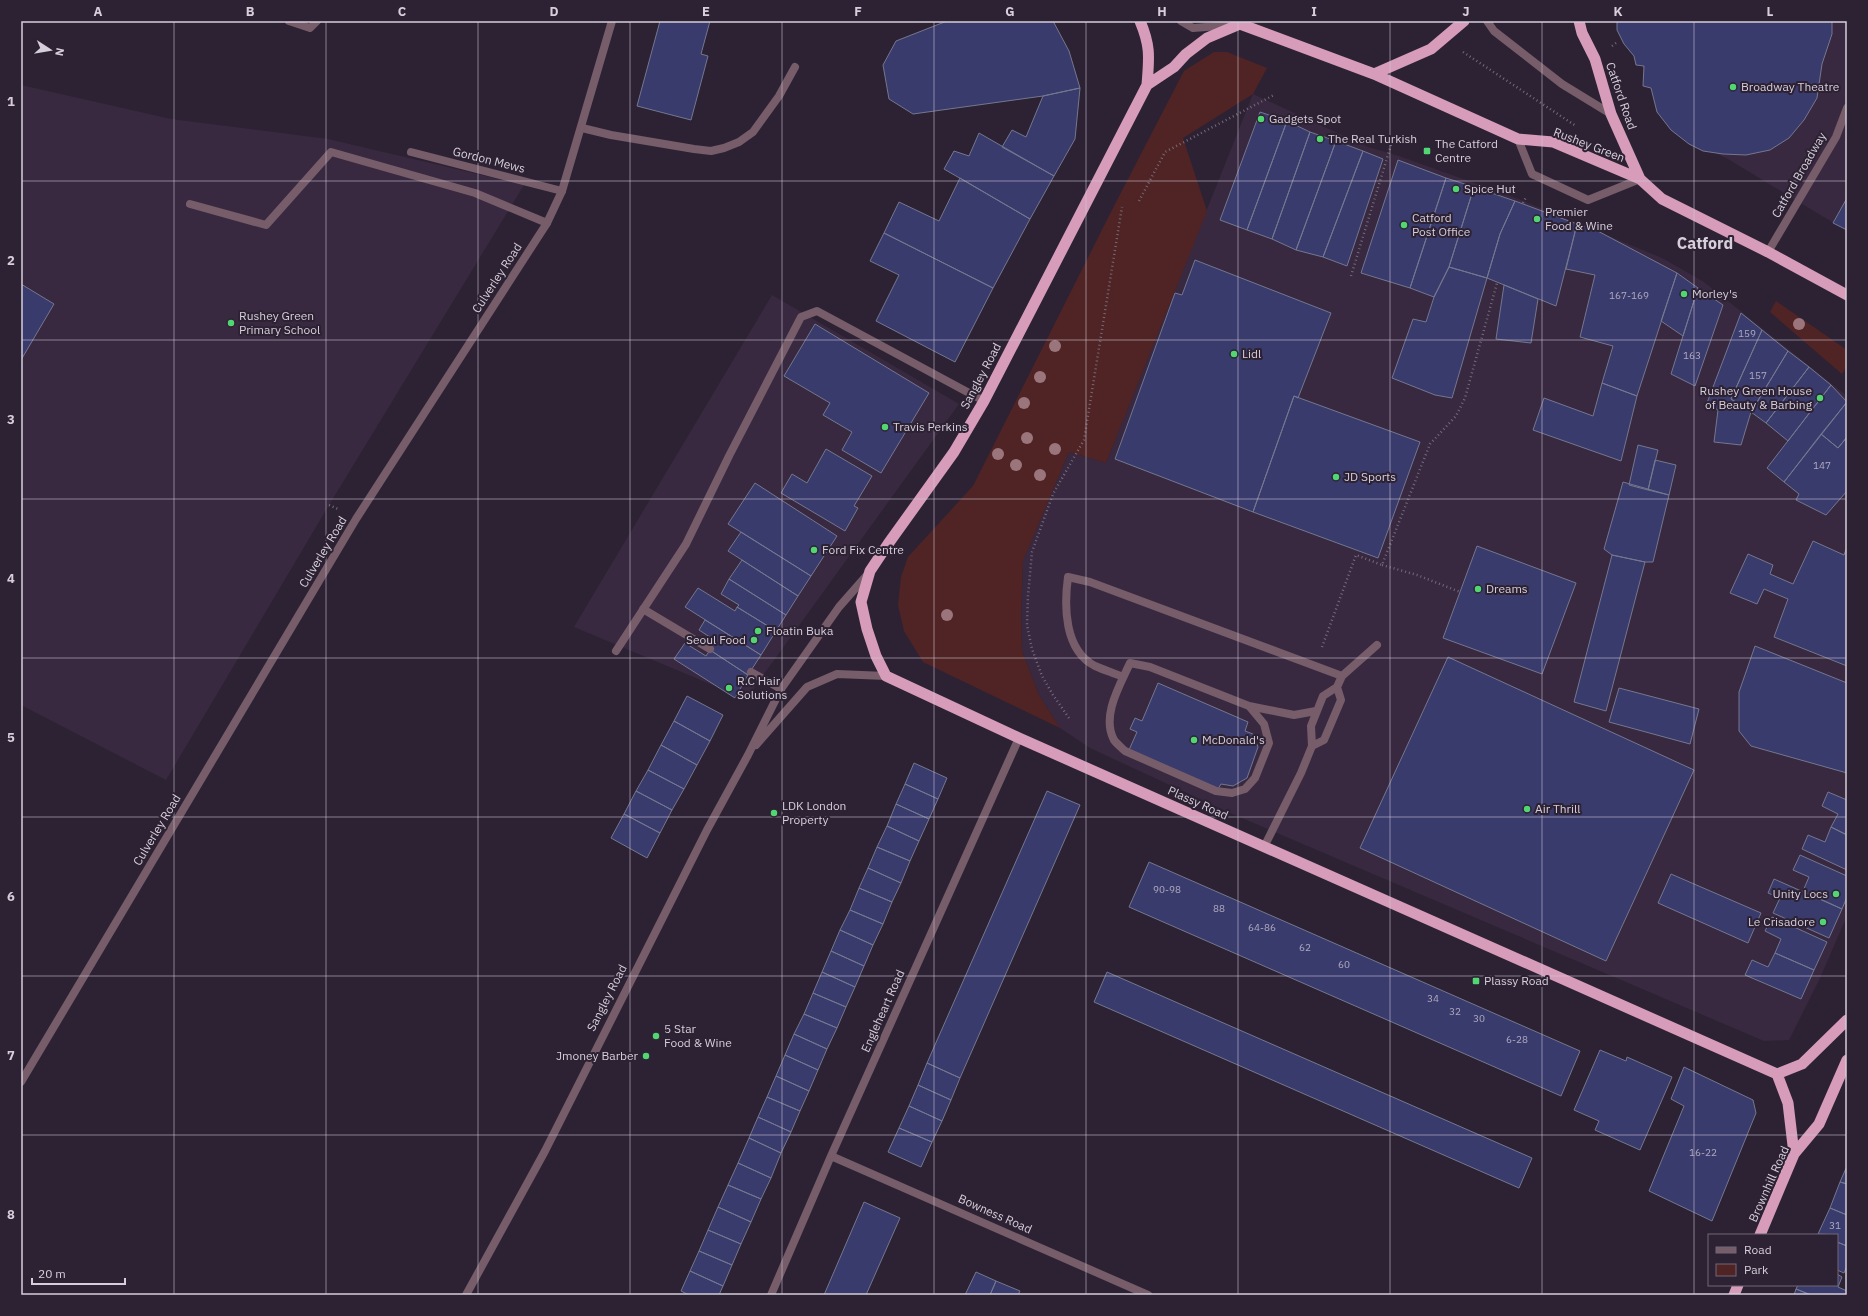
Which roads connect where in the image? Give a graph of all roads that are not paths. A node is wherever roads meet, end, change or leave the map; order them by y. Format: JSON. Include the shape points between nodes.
{"nodes":[{"id":1,"x":289,"y":21,"type":"edge"},
{"id":2,"x":317,"y":21,"type":"edge"},
{"id":3,"x":612,"y":21,"type":"edge"},
{"id":4,"x":1140,"y":21,"type":"edge"},
{"id":5,"x":1181,"y":21,"type":"edge"},
{"id":6,"x":1464,"y":21,"type":"edge"},
{"id":7,"x":1487,"y":21,"type":"edge"},
{"id":8,"x":1579,"y":21,"type":"edge"},
{"id":9,"x":1239,"y":23,"type":"edge"},
{"id":10,"x":795,"y":67,"type":"dead end"},
{"id":11,"x":1374,"y":74,"type":"junction"},
{"id":12,"x":1148,"y":85,"type":"junction"},
{"id":13,"x":1847,"y":108,"type":"edge"},
{"id":14,"x":1611,"y":114,"type":"junction"},
{"id":15,"x":582,"y":128,"type":"junction"},
{"id":16,"x":1518,"y":139,"type":"junction"},
{"id":17,"x":411,"y":152,"type":"dead end"},
{"id":18,"x":1640,"y":179,"type":"junction"},
{"id":19,"x":562,"y":191,"type":"junction"},
{"id":20,"x":190,"y":204,"type":"dead end"},
{"id":21,"x":547,"y":223,"type":"junction"},
{"id":22,"x":1768,"y":252,"type":"junction"},
{"id":23,"x":1847,"y":295,"type":"edge"},
{"id":24,"x":984,"y":401,"type":"junction"},
{"id":25,"x":870,"y":571,"type":"junction"},
{"id":26,"x":643,"y":609,"type":"junction"},
{"id":27,"x":1377,"y":645,"type":"dead end"},
{"id":28,"x":710,"y":649,"type":"dead end"},
{"id":29,"x":616,"y":651,"type":"dead end"},
{"id":30,"x":751,"y":672,"type":"dead end"},
{"id":31,"x":886,"y":676,"type":"junction"},
{"id":32,"x":1342,"y":676,"type":"junction"},
{"id":33,"x":1124,"y":677,"type":"junction"},
{"id":34,"x":1337,"y":687,"type":"junction"},
{"id":35,"x":781,"y":689,"type":"junction"},
{"id":36,"x":1249,"y":706,"type":"junction"},
{"id":37,"x":1316,"y":711,"type":"junction"},
{"id":38,"x":1019,"y":738,"type":"junction"},
{"id":39,"x":1312,"y":746,"type":"junction"},
{"id":40,"x":748,"y":755,"type":"junction"},
{"id":41,"x":1264,"y":847,"type":"junction"},
{"id":42,"x":1847,"y":1020,"type":"edge"},
{"id":43,"x":1847,"y":1060,"type":"edge"},
{"id":44,"x":1778,"y":1074,"type":"junction"},
{"id":45,"x":21,"y":1082,"type":"edge"},
{"id":46,"x":1794,"y":1154,"type":"junction"},
{"id":47,"x":831,"y":1156,"type":"junction"},
{"id":48,"x":1760,"y":1234,"type":"edge"},
{"id":49,"x":466,"y":1295,"type":"edge"},
{"id":50,"x":771,"y":1295,"type":"edge"},
{"id":51,"x":1148,"y":1295,"type":"edge"}],
"edges":[{"from":1,"to":2,"type":"street","via":[[310,28]]},
{"from":3,"to":15,"type":"street","name":"Culverley Road"},
{"from":4,"to":12,"type":"highway","via":[[1148,40]]},
{"from":5,"to":9,"type":"street","via":[[1193,28]]},
{"from":6,"to":11,"type":"highway","via":[[1431,49]]},
{"from":7,"to":14,"type":"street","via":[[1494,31],[1562,84]]},
{"from":8,"to":14,"type":"highway","name":"Catford Road","via":[[1595,59]]},
{"from":9,"to":11,"type":"highway","name":"Rushey Green"},
{"from":9,"to":12,"type":"highway","name":"Sangley Road","via":[[1207,38],[1174,67]]},
{"from":10,"to":15,"type":"street","via":[[779,96],[753,132],[724,148],[694,149]]},
{"from":11,"to":16,"type":"highway","name":"Rushey Green"},
{"from":12,"to":24,"type":"highway","name":"Sangley Road"},
{"from":13,"to":22,"type":"street","name":"Catford Broadway","via":[[1836,137]]},
{"from":14,"to":18,"type":"highway","name":"Catford Road"},
{"from":15,"to":19,"type":"street","name":"Culverley Road"},
{"from":16,"to":18,"type":"highway","name":"Rushey Green","via":[[1553,142]]},
{"from":16,"to":18,"type":"street","via":[[1532,174],[1588,200]]},
{"from":17,"to":19,"type":"street","name":"Gordon Mews"},
{"from":18,"to":22,"type":"highway","name":"Rushey Green","via":[[1662,199]]},
{"from":19,"to":21,"type":"street","name":"Culverley Road"},
{"from":20,"to":21,"type":"street","via":[[266,225],[331,152],[475,193]]},
{"from":21,"to":45,"type":"street","name":"Culverley Road","via":[[356,519]]},
{"from":22,"to":23,"type":"highway","name":"Rushey Green"},
{"from":24,"to":25,"type":"highway","name":"Sangley Road","via":[[954,452]]},
{"from":24,"to":26,"type":"street","via":[[817,311],[800,317],[686,544]]},
{"from":25,"to":31,"type":"highway","via":[[862,602],[867,629]]},
{"from":25,"to":35,"type":"street","name":"Sangley Road","via":[[839,607]]},
{"from":26,"to":28,"type":"street"},
{"from":26,"to":29,"type":"street"},
{"from":27,"to":32,"type":"street"},
{"from":30,"to":35,"type":"street"},
{"from":31,"to":38,"type":"highway","name":"Plassy Road"},
{"from":31,"to":40,"type":"street","name":"Sangley Road","via":[[837,674],[807,687]]},
{"from":32,"to":33,"type":"street","via":[[1090,582],[1068,577],[1065,597],[1067,619],[1078,649],[1085,659],[1095,666]]},
{"from":32,"to":34,"type":"street"},
{"from":33,"to":36,"type":"street","via":[[1130,663],[1150,666]]},
{"from":33,"to":36,"type":"street","via":[[1109,714],[1110,730],[1115,741],[1125,751],[1216,791],[1232,793],[1245,789],[1255,778],[1269,743],[1264,724]]},
{"from":34,"to":37,"type":"street","via":[[1323,696]]},
{"from":34,"to":39,"type":"street","via":[[1341,700],[1324,740]]},
{"from":35,"to":40,"type":"street","name":"Sangley Road"},
{"from":36,"to":37,"type":"street","via":[[1294,715]]},
{"from":37,"to":39,"type":"street","via":[[1311,726]]},
{"from":38,"to":41,"type":"highway","name":"Plassy Road"},
{"from":38,"to":47,"type":"street","name":"Engleheart Road"},
{"from":39,"to":41,"type":"street"},
{"from":40,"to":49,"type":"street","name":"Sangley Road","via":[[707,830],[545,1151]]},
{"from":41,"to":44,"type":"highway","name":"Plassy Road"},
{"from":42,"to":44,"type":"highway","via":[[1802,1064]]},
{"from":43,"to":46,"type":"highway","name":"Brownhill Road","via":[[1819,1124]]},
{"from":44,"to":46,"type":"highway","via":[[1788,1103]]},
{"from":46,"to":48,"type":"highway","name":"Brownhill Road"},
{"from":47,"to":50,"type":"street","name":"Engleheart Road"},
{"from":47,"to":51,"type":"street","name":"Bowness Road"}]}
